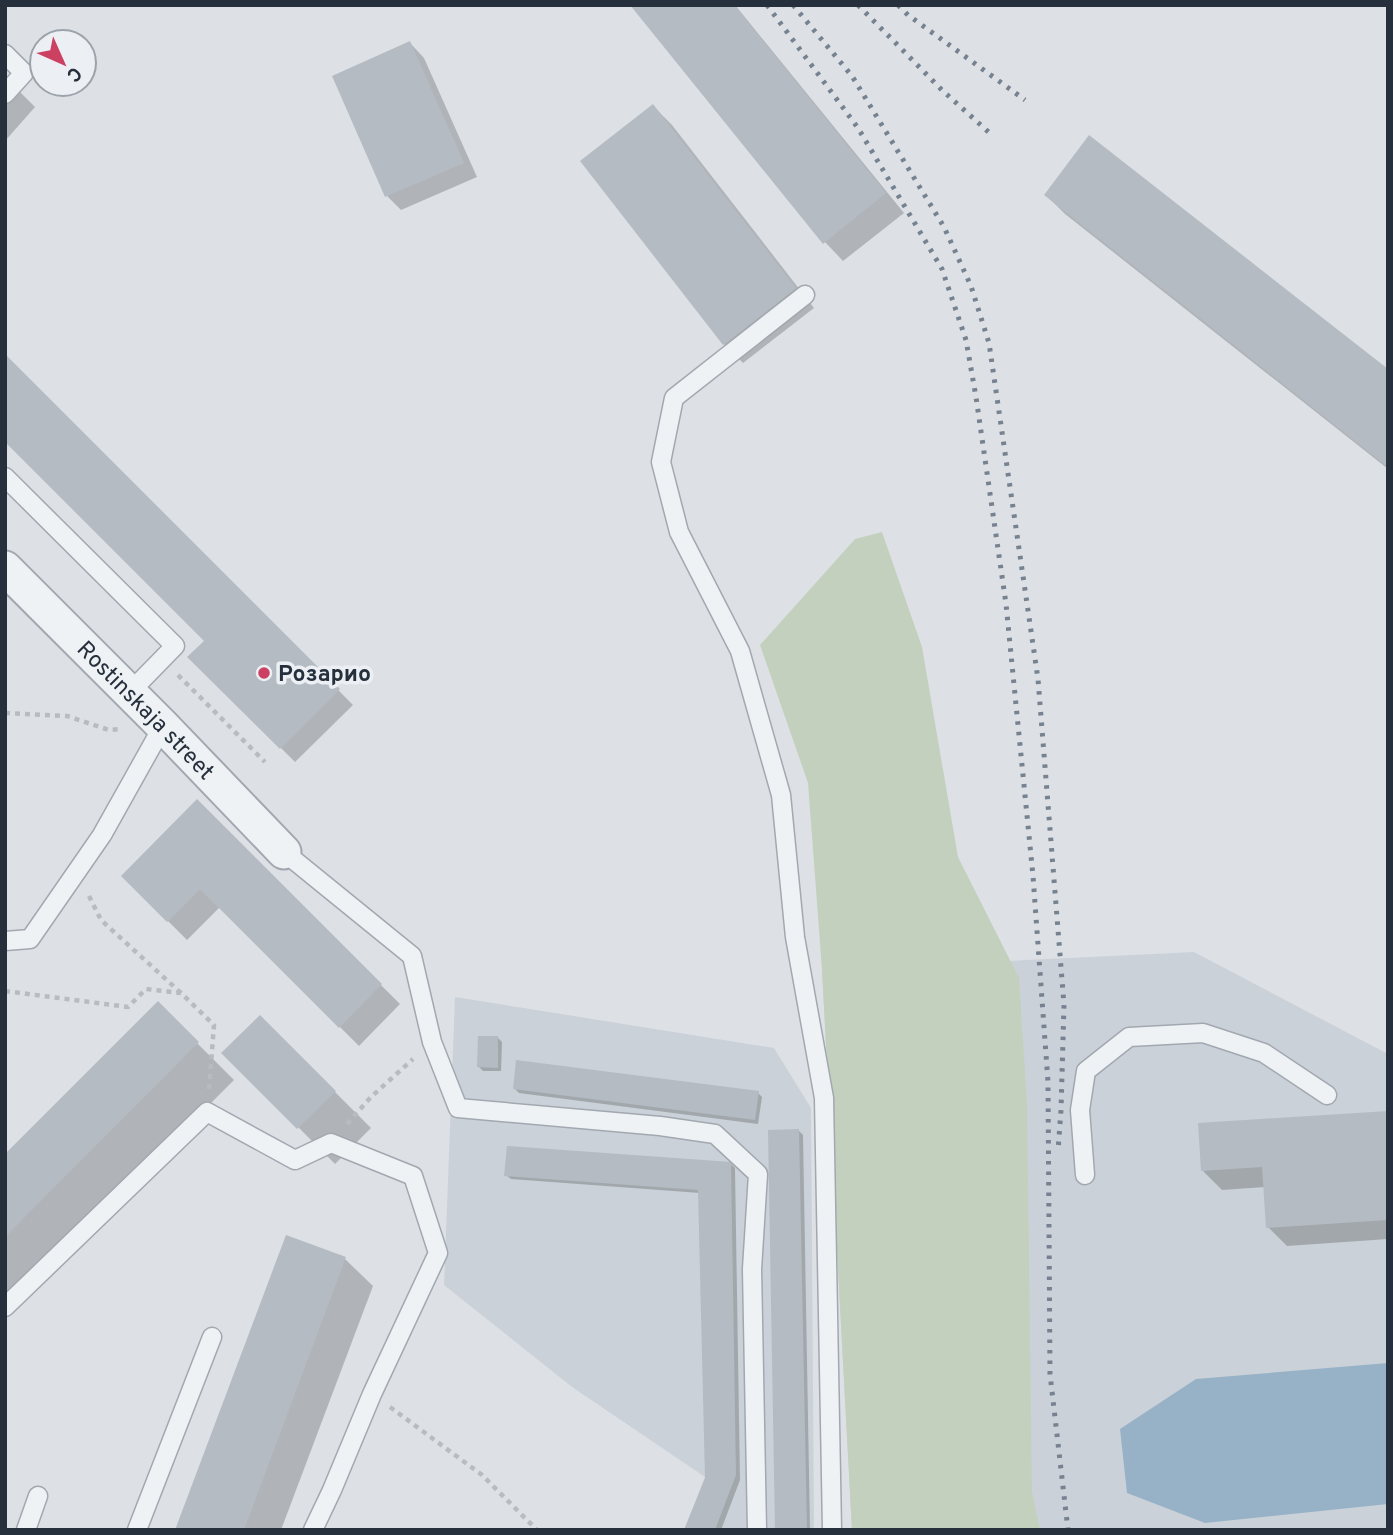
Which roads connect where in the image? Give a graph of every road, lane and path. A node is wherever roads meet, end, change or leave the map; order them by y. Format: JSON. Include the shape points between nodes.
{"nodes":[{"id":1,"x":5,"y":54,"type":"edge"},
{"id":2,"x":5,"y":94,"type":"edge"},
{"id":3,"x":805,"y":295,"type":"dead end"},
{"id":4,"x":8,"y":485,"type":"edge"},
{"id":5,"x":5,"y":568,"type":"edge"},
{"id":6,"x":130,"y":692,"type":"junction"},
{"id":7,"x":5,"y":713,"type":"edge"},
{"id":8,"x":162,"y":728,"type":"junction"},
{"id":9,"x":284,"y":852,"type":"joint"},
{"id":10,"x":76,"y":872,"type":"junction"},
{"id":11,"x":5,"y":942,"type":"edge"},
{"id":12,"x":5,"y":991,"type":"edge"},
{"id":13,"x":181,"y":993,"type":"junction"},
{"id":14,"x":432,"y":1042,"type":"junction"},
{"id":15,"x":1327,"y":1095,"type":"dead end"},
{"id":16,"x":207,"y":1112,"type":"junction"},
{"id":17,"x":331,"y":1143,"type":"junction"},
{"id":18,"x":1085,"y":1175,"type":"dead end"},
{"id":19,"x":5,"y":1307,"type":"edge"},
{"id":20,"x":212,"y":1337,"type":"dead end"},
{"id":21,"x":372,"y":1394,"type":"junction"},
{"id":22,"x":38,"y":1496,"type":"dead end"},
{"id":23,"x":26,"y":1530,"type":"edge"},
{"id":24,"x":137,"y":1530,"type":"edge"},
{"id":25,"x":313,"y":1530,"type":"edge"},
{"id":26,"x":537,"y":1530,"type":"edge"},
{"id":27,"x":757,"y":1530,"type":"edge"},
{"id":28,"x":832,"y":1530,"type":"edge"}],
"edges":[{"from":1,"to":2,"type":"lane","via":[[24,73]]},
{"from":3,"to":28,"type":"lane","via":[[674,398],[661,462],[679,531],[740,651],[781,795],[795,937],[824,1098]]},
{"from":4,"to":6,"type":"lane","via":[[175,646]]},
{"from":5,"to":6,"type":"street","name":"Rostinskaja street"},
{"from":6,"to":8,"type":"street","name":"Rostinskaja street"},
{"from":7,"to":8,"type":"path","via":[[67,716],[109,730]]},
{"from":8,"to":9,"type":"street","name":"Rostinskaja street"},
{"from":8,"to":10,"type":"lane"},
{"from":9,"to":14,"type":"lane","via":[[412,956]]},
{"from":10,"to":11,"type":"lane","via":[[30,939]]},
{"from":10,"to":13,"type":"path","via":[[101,920]]},
{"from":12,"to":13,"type":"path","via":[[128,1007],[146,989]]},
{"from":13,"to":16,"type":"path","via":[[214,1025]]},
{"from":14,"to":17,"type":"path","via":[[371,1097]]},
{"from":14,"to":27,"type":"lane","via":[[458,1108],[715,1134],[758,1174],[752,1269]]},
{"from":15,"to":18,"type":"lane","via":[[1264,1053],[1203,1033],[1129,1037],[1086,1071],[1080,1110]]},
{"from":16,"to":17,"type":"lane","via":[[295,1160]]},
{"from":16,"to":19,"type":"lane"},
{"from":17,"to":21,"type":"lane","via":[[413,1176],[438,1253]]},
{"from":20,"to":24,"type":"lane"},
{"from":21,"to":25,"type":"lane"},
{"from":21,"to":26,"type":"path","via":[[482,1475]]},
{"from":22,"to":23,"type":"lane"}]}
